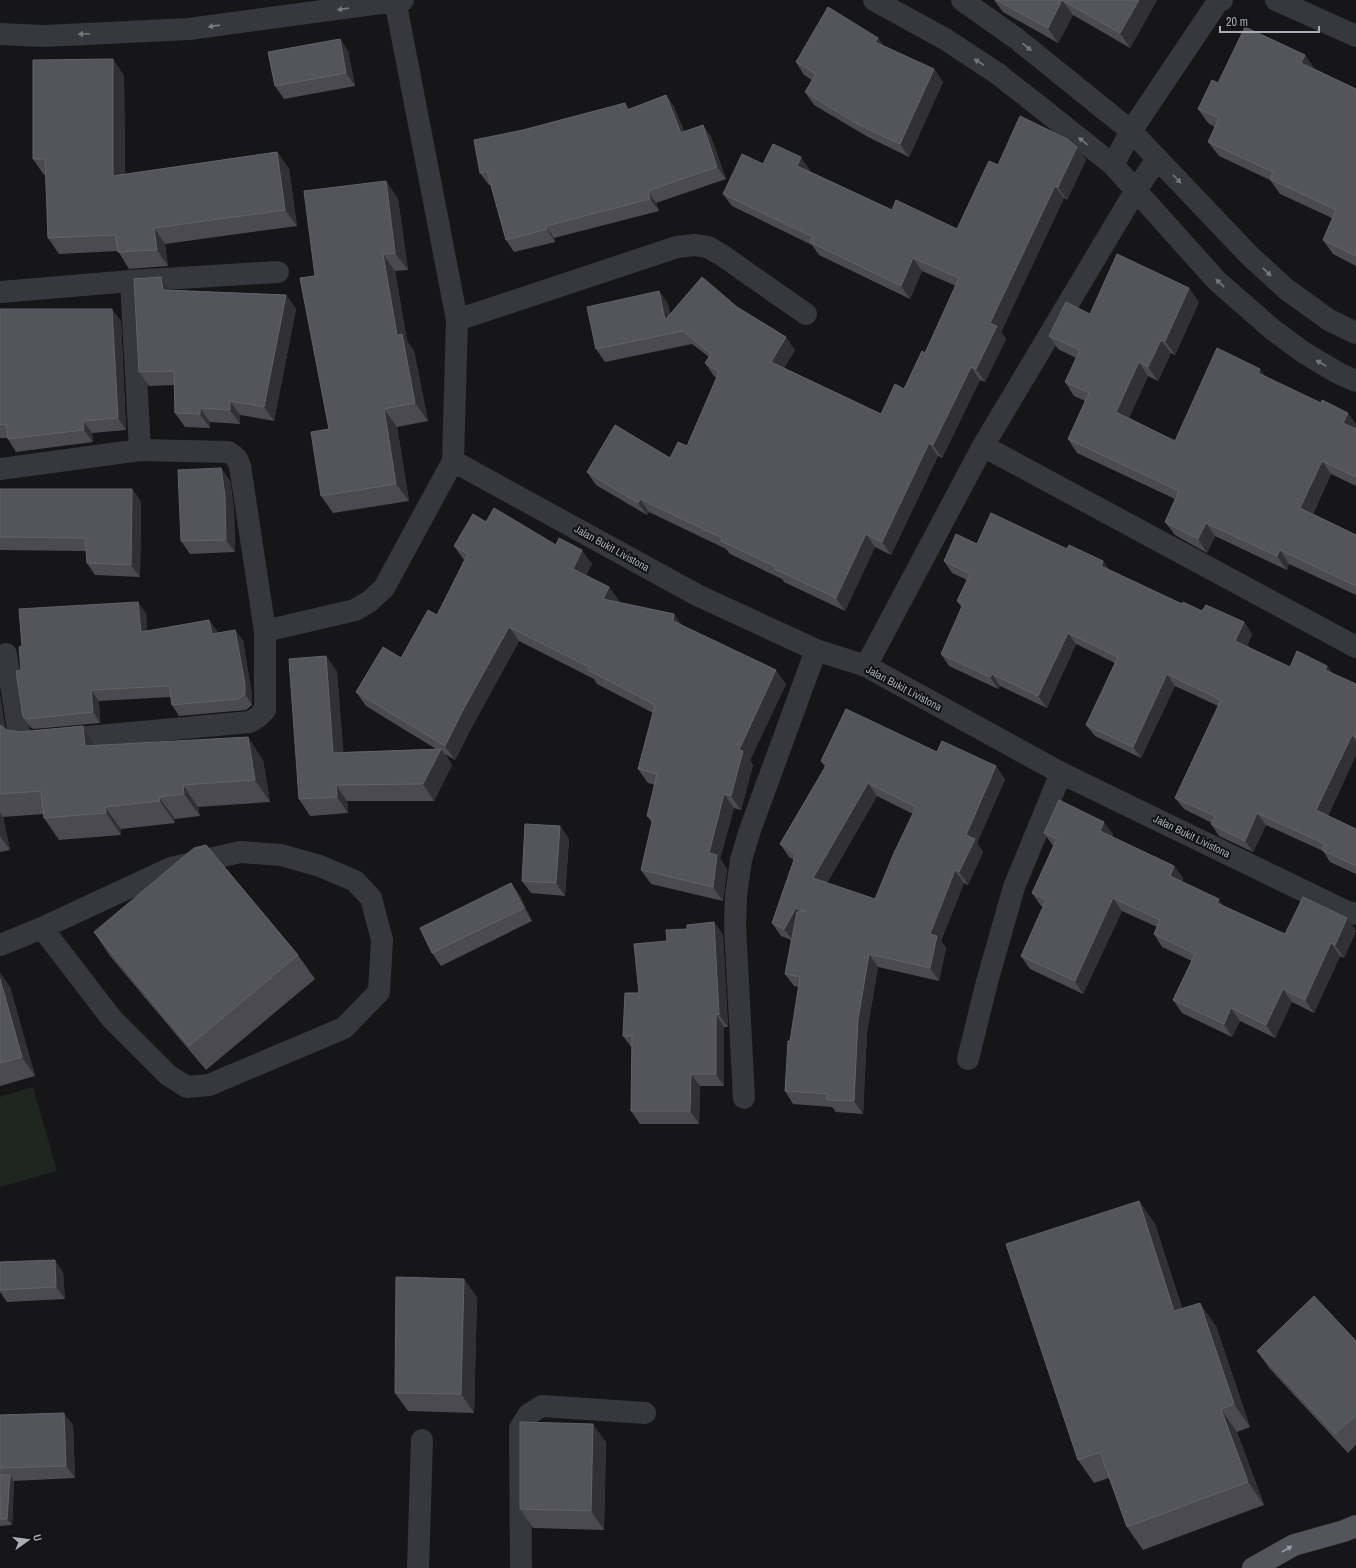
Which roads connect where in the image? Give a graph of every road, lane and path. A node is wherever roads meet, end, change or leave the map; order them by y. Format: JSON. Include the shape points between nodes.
{"nodes":[{"id":1,"x":874,"y":0,"type":"edge"},
{"id":2,"x":962,"y":0,"type":"edge"},
{"id":3,"x":1222,"y":0,"type":"edge"},
{"id":4,"x":1276,"y":0,"type":"edge"},
{"id":5,"x":397,"y":1,"type":"edge"},
{"id":6,"x":0,"y":34,"type":"edge"},
{"id":7,"x":1356,"y":36,"type":"edge"},
{"id":8,"x":1131,"y":131,"type":"junction"},
{"id":9,"x":1158,"y":159,"type":"junction"},
{"id":10,"x":1113,"y":165,"type":"junction"},
{"id":11,"x":1136,"y":190,"type":"junction"},
{"id":12,"x":278,"y":272,"type":"dead end"},
{"id":13,"x":131,"y":281,"type":"junction"},
{"id":14,"x":0,"y":292,"type":"edge"},
{"id":15,"x":806,"y":314,"type":"dead end"},
{"id":16,"x":458,"y":320,"type":"junction"},
{"id":17,"x":1356,"y":333,"type":"edge"},
{"id":18,"x":1356,"y":381,"type":"edge"},
{"id":19,"x":983,"y":446,"type":"junction"},
{"id":20,"x":140,"y":450,"type":"junction"},
{"id":21,"x":453,"y":461,"type":"junction"},
{"id":22,"x":0,"y":469,"type":"edge"},
{"id":23,"x":264,"y":631,"type":"junction"},
{"id":24,"x":1356,"y":647,"type":"edge"},
{"id":25,"x":816,"y":650,"type":"junction"},
{"id":26,"x":6,"y":654,"type":"dead end"},
{"id":27,"x":866,"y":666,"type":"junction"},
{"id":28,"x":1061,"y":773,"type":"junction"},
{"id":29,"x":1356,"y":914,"type":"edge"},
{"id":30,"x":42,"y":928,"type":"junction"},
{"id":31,"x":0,"y":945,"type":"edge"},
{"id":32,"x":968,"y":1059,"type":"dead end"},
{"id":33,"x":744,"y":1098,"type":"dead end"},
{"id":34,"x":645,"y":1413,"type":"dead end"},
{"id":35,"x":422,"y":1440,"type":"dead end"},
{"id":36,"x":1356,"y":1526,"type":"edge"},
{"id":37,"x":418,"y":1568,"type":"edge"},
{"id":38,"x":521,"y":1568,"type":"edge"},
{"id":39,"x":1253,"y":1568,"type":"edge"}],
"edges":[{"from":10,"to":1,"type":"street","one_way":true,"via":[[998,74],[945,40]]},
{"from":2,"to":8,"type":"street","one_way":true,"via":[[1017,39]]},
{"from":3,"to":8,"type":"street","via":[[1217,3]]},
{"from":4,"to":7,"type":"street"},
{"from":5,"to":6,"type":"street","one_way":true,"via":[[189,29],[44,36]]},
{"from":5,"to":16,"type":"street"},
{"from":8,"to":9,"type":"street"},
{"from":8,"to":10,"type":"street"},
{"from":9,"to":11,"type":"street"},
{"from":9,"to":17,"type":"street","one_way":true,"via":[[1250,256],[1286,289],[1329,320]]},
{"from":10,"to":11,"type":"street"},
{"from":18,"to":11,"type":"street","one_way":true,"via":[[1303,352],[1272,329],[1218,281]]},
{"from":11,"to":19,"type":"street"},
{"from":12,"to":13,"type":"street"},
{"from":13,"to":14,"type":"street"},
{"from":13,"to":20,"type":"street"},
{"from":15,"to":16,"type":"street","via":[[723,256],[708,247],[694,245],[677,247]]},
{"from":16,"to":21,"type":"street"},
{"from":19,"to":24,"type":"street"},
{"from":19,"to":27,"type":"street"},
{"from":20,"to":22,"type":"street"},
{"from":20,"to":23,"type":"street","via":[[228,452],[238,460]]},
{"from":21,"to":23,"type":"street","via":[[384,588],[370,601],[355,610]]},
{"from":21,"to":25,"type":"street","name":"Jalan Bukit Livistona","via":[[697,595]]},
{"from":23,"to":26,"type":"street","via":[[265,710],[250,722],[43,742],[26,740],[19,735]]},
{"from":25,"to":27,"type":"street","name":"Jalan Bukit Livistona"},
{"from":25,"to":33,"type":"street","via":[[741,860],[735,926]]},
{"from":27,"to":28,"type":"street","name":"Jalan Bukit Livistona"},
{"from":28,"to":29,"type":"street","name":"Jalan Bukit Livistona","via":[[1345,911]]},
{"from":28,"to":32,"type":"street","via":[[1014,887]]},
{"from":30,"to":30,"type":"street","via":[[112,1019],[168,1075],[187,1087],[209,1086],[344,1028],[380,992],[382,940],[371,898],[355,881],[320,866],[281,855],[240,852],[171,868]]},
{"from":30,"to":31,"type":"street"},
{"from":34,"to":38,"type":"street","via":[[542,1406],[529,1414],[520,1428]]},
{"from":35,"to":37,"type":"street"},
{"from":39,"to":36,"type":"main road","one_way":true,"via":[[1294,1545]]}]}
